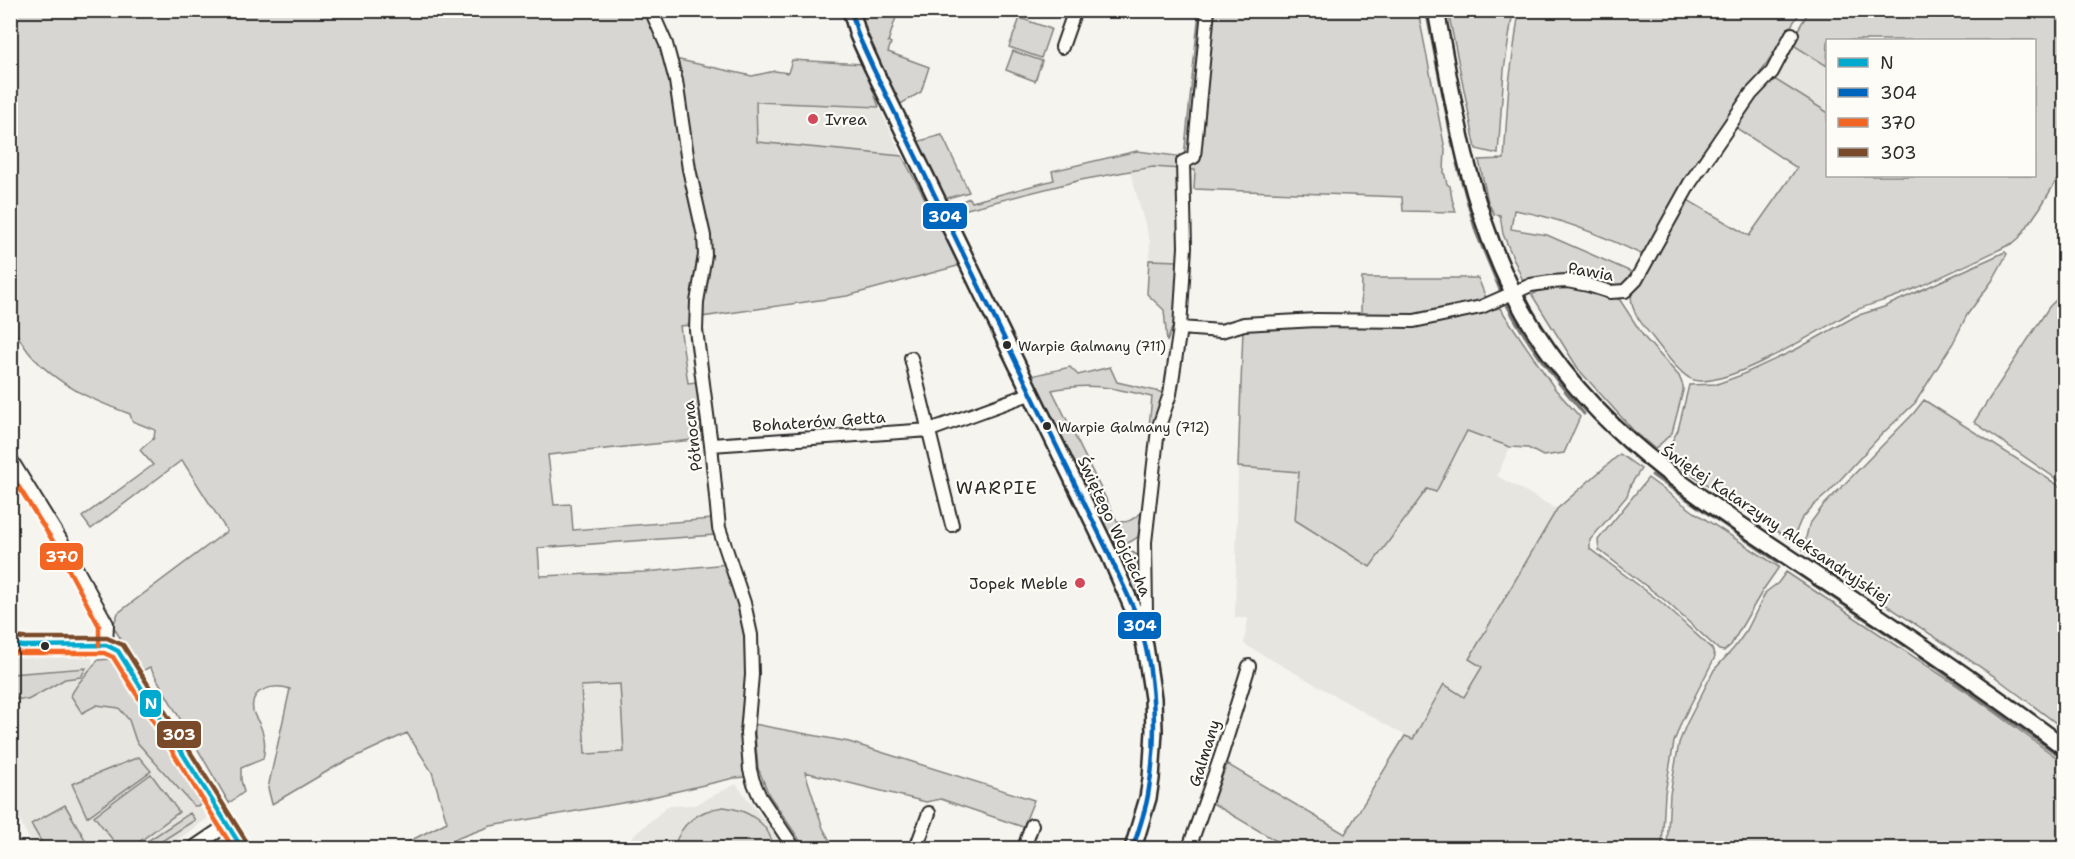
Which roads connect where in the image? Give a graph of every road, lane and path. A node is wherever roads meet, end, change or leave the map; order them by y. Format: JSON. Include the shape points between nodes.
{"nodes":[{"id":1,"x":651,"y":10,"type":"edge"},
{"id":2,"x":851,"y":10,"type":"edge"},
{"id":3,"x":1075,"y":10,"type":"edge"},
{"id":4,"x":1208,"y":10,"type":"edge"},
{"id":5,"x":1436,"y":10,"type":"edge"},
{"id":6,"x":1792,"y":34,"type":"dead end"},
{"id":7,"x":1062,"y":47,"type":"dead end"},
{"id":8,"x":1513,"y":293,"type":"junction"},
{"id":9,"x":1180,"y":328,"type":"junction"},
{"id":10,"x":911,"y":358,"type":"dead end"},
{"id":11,"x":1032,"y":393,"type":"junction"},
{"id":12,"x":930,"y":430,"type":"junction"},
{"id":13,"x":711,"y":445,"type":"junction"},
{"id":14,"x":10,"y":458,"type":"edge"},
{"id":15,"x":952,"y":525,"type":"dead end"},
{"id":16,"x":1137,"y":618,"type":"junction"},
{"id":17,"x":10,"y":644,"type":"edge"},
{"id":18,"x":106,"y":645,"type":"junction"},
{"id":19,"x":1249,"y":666,"type":"dead end"},
{"id":20,"x":2064,"y":747,"type":"edge"},
{"id":21,"x":929,"y":813,"type":"dead end"},
{"id":22,"x":227,"y":825,"type":"junction"},
{"id":23,"x":1032,"y":825,"type":"dead end"},
{"id":24,"x":193,"y":849,"type":"edge"},
{"id":25,"x":242,"y":849,"type":"edge"},
{"id":26,"x":794,"y":849,"type":"edge"},
{"id":27,"x":916,"y":849,"type":"edge"},
{"id":28,"x":1024,"y":849,"type":"edge"},
{"id":29,"x":1133,"y":849,"type":"edge"},
{"id":30,"x":1189,"y":849,"type":"edge"}],
"edges":[{"from":1,"to":13,"type":"street","name":"Północna","via":[[676,81],[704,236],[696,330]]},
{"from":2,"to":11,"type":"street","name":"Świętego Wojciecha","via":[[873,68]]},
{"from":3,"to":7,"type":"street"},
{"from":4,"to":9,"type":"street","via":[[1189,160]]},
{"from":5,"to":8,"type":"street","name":"Świętej Katarzyny Aleksandryjskiej","via":[[1472,183],[1491,244]]},
{"from":6,"to":8,"type":"street","name":"Pawia","via":[[1772,72],[1751,94],[1690,183],[1631,287],[1618,293],[1567,281],[1540,283]]},
{"from":8,"to":9,"type":"street","name":"Pawia","via":[[1481,307],[1414,321],[1245,324],[1221,331]]},
{"from":8,"to":20,"type":"street","name":"Świętej Katarzyny Aleksandryjskiej","via":[[1572,383],[1608,423],[1652,462],[1966,675]]},
{"from":9,"to":16,"type":"street","via":[[1170,394],[1158,429],[1144,542],[1146,612]]},
{"from":10,"to":12,"type":"street"},
{"from":11,"to":12,"type":"street","name":"Bohaterów Getta"},
{"from":11,"to":16,"type":"street","name":"Świętego Wojciecha"},
{"from":12,"to":13,"type":"street","name":"Bohaterów Getta"},
{"from":12,"to":15,"type":"street"},
{"from":13,"to":26,"type":"street","name":"Północna","via":[[719,528],[751,635],[747,733],[753,781]]},
{"from":14,"to":18,"type":"street","via":[[107,624]]},
{"from":16,"to":29,"type":"street","name":"Świętego Wojciecha","via":[[1149,670],[1154,731],[1148,798]]},
{"from":17,"to":18,"type":"street"},
{"from":18,"to":22,"type":"street","via":[[125,660]]},
{"from":19,"to":30,"type":"street","name":"Galmany"},
{"from":21,"to":27,"type":"street"},
{"from":22,"to":24,"type":"street"},
{"from":22,"to":25,"type":"street"},
{"from":23,"to":28,"type":"street"}]}
